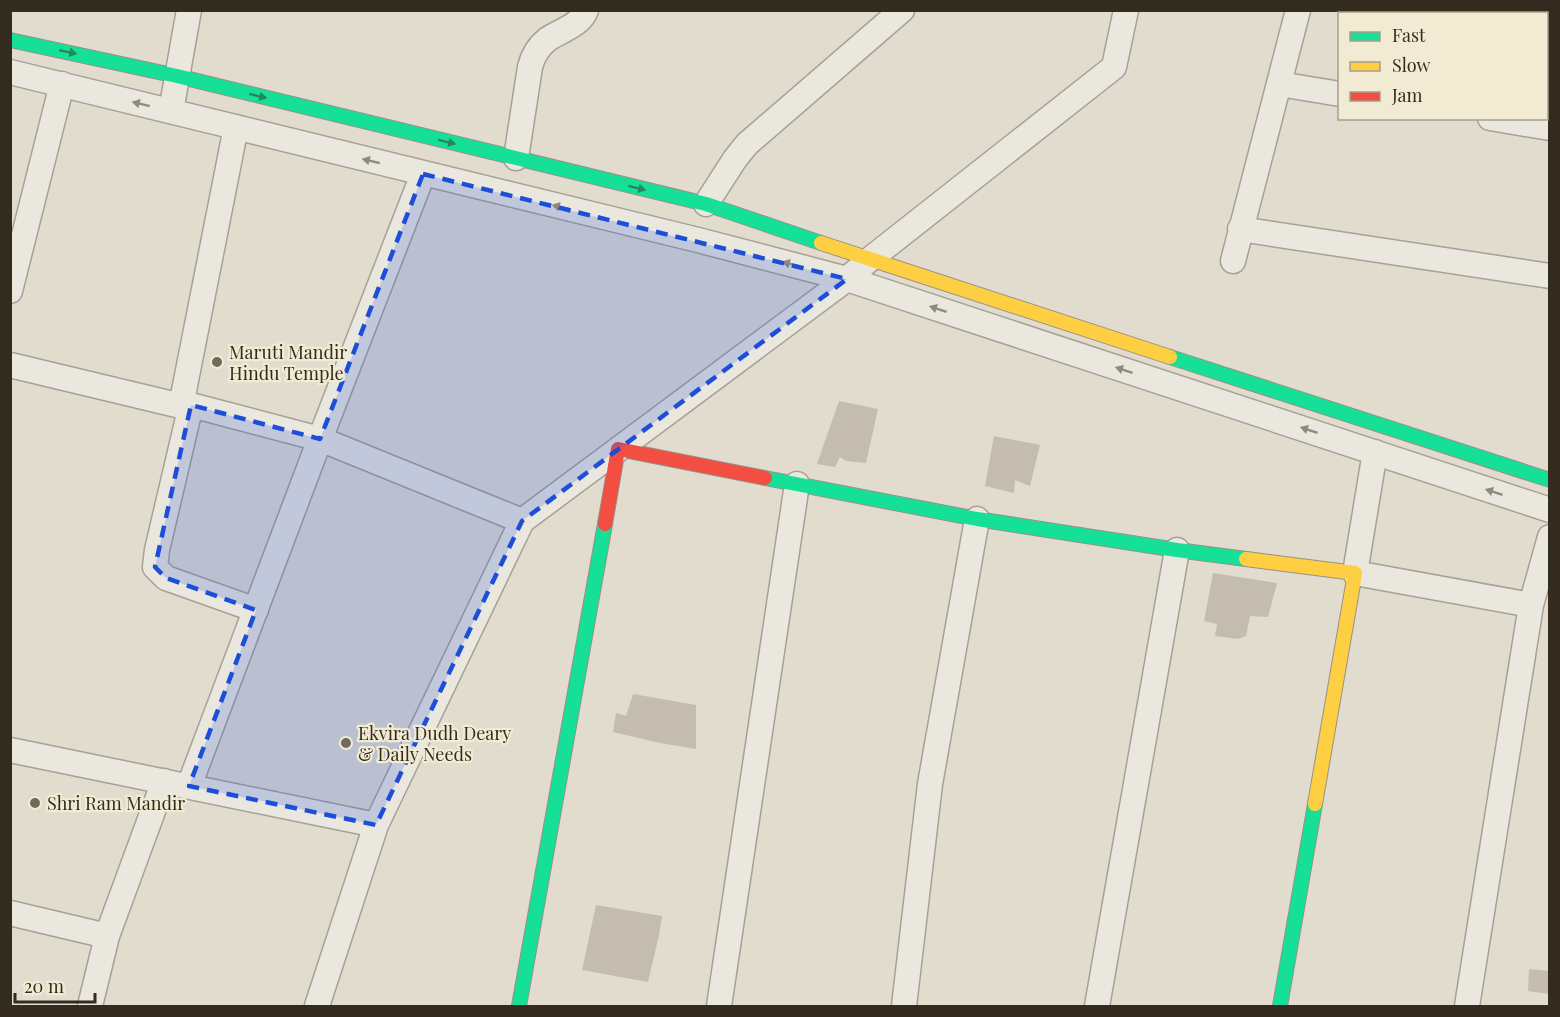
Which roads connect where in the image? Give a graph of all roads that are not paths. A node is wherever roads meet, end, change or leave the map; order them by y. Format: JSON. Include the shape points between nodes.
{"nodes":[{"id":1,"x":189,"y":10,"type":"edge"},
{"id":2,"x":586,"y":10,"type":"edge"},
{"id":3,"x":902,"y":10,"type":"edge"},
{"id":4,"x":1126,"y":10,"type":"edge"},
{"id":5,"x":1298,"y":10,"type":"edge"},
{"id":6,"x":10,"y":40,"type":"edge"},
{"id":7,"x":10,"y":72,"type":"edge"},
{"id":8,"x":177,"y":76,"type":"junction"},
{"id":9,"x":62,"y":84,"type":"junction"},
{"id":10,"x":1279,"y":84,"type":"junction"},
{"id":11,"x":1338,"y":94,"type":"edge"},
{"id":12,"x":171,"y":111,"type":"junction"},
{"id":13,"x":1502,"y":120,"type":"edge"},
{"id":14,"x":236,"y":127,"type":"junction"},
{"id":15,"x":1550,"y":128,"type":"edge"},
{"id":16,"x":516,"y":158,"type":"junction"},
{"id":17,"x":423,"y":174,"type":"junction"},
{"id":18,"x":706,"y":204,"type":"junction"},
{"id":19,"x":1240,"y":229,"type":"junction"},
{"id":20,"x":869,"y":260,"type":"junction"},
{"id":21,"x":1233,"y":261,"type":"dead end"},
{"id":22,"x":1550,"y":276,"type":"edge"},
{"id":23,"x":848,"y":279,"type":"junction"},
{"id":24,"x":10,"y":291,"type":"edge"},
{"id":25,"x":10,"y":365,"type":"edge"},
{"id":26,"x":186,"y":406,"type":"junction"},
{"id":27,"x":320,"y":439,"type":"junction"},
{"id":28,"x":618,"y":449,"type":"junction"},
{"id":29,"x":1376,"y":452,"type":"junction"},
{"id":30,"x":1550,"y":480,"type":"edge"},
{"id":31,"x":797,"y":484,"type":"junction"},
{"id":32,"x":1550,"y":510,"type":"edge"},
{"id":33,"x":977,"y":519,"type":"junction"},
{"id":34,"x":522,"y":521,"type":"junction"},
{"id":35,"x":1550,"y":537,"type":"edge"},
{"id":36,"x":1177,"y":550,"type":"junction"},
{"id":37,"x":1355,"y":573,"type":"junction"},
{"id":38,"x":1531,"y":605,"type":"junction"},
{"id":39,"x":256,"y":610,"type":"junction"},
{"id":40,"x":10,"y":750,"type":"edge"},
{"id":41,"x":164,"y":781,"type":"junction"},
{"id":42,"x":189,"y":786,"type":"junction"},
{"id":43,"x":376,"y":825,"type":"junction"},
{"id":44,"x":10,"y":913,"type":"edge"},
{"id":45,"x":107,"y":936,"type":"junction"},
{"id":46,"x":90,"y":1006,"type":"edge"},
{"id":47,"x":317,"y":1006,"type":"edge"},
{"id":48,"x":519,"y":1006,"type":"edge"},
{"id":49,"x":718,"y":1006,"type":"edge"},
{"id":50,"x":904,"y":1006,"type":"edge"},
{"id":51,"x":1097,"y":1006,"type":"edge"},
{"id":52,"x":1280,"y":1006,"type":"edge"},
{"id":53,"x":1467,"y":1006,"type":"edge"}],
"edges":[{"from":1,"to":8,"type":"street"},
{"from":2,"to":16,"type":"street","via":[[577,22],[548,40],[532,59]]},
{"from":3,"to":18,"type":"street","via":[[747,144]]},
{"from":4,"to":20,"type":"street","via":[[1114,67]]},
{"from":5,"to":10,"type":"street"},
{"from":6,"to":8,"type":"street","one_way":true},
{"from":7,"to":9,"type":"street"},
{"from":8,"to":12,"type":"street"},
{"from":8,"to":16,"type":"street","one_way":true},
{"from":12,"to":9,"type":"street","one_way":true},
{"from":9,"to":24,"type":"street"},
{"from":10,"to":11,"type":"street"},
{"from":10,"to":19,"type":"street"},
{"from":12,"to":14,"type":"street"},
{"from":13,"to":15,"type":"street"},
{"from":17,"to":14,"type":"street","one_way":true},
{"from":14,"to":26,"type":"street"},
{"from":16,"to":18,"type":"street","one_way":true},
{"from":23,"to":17,"type":"street","one_way":true},
{"from":17,"to":27,"type":"street"},
{"from":18,"to":20,"type":"street"},
{"from":19,"to":21,"type":"street"},
{"from":19,"to":22,"type":"street"},
{"from":20,"to":23,"type":"street"},
{"from":20,"to":30,"type":"street"},
{"from":23,"to":28,"type":"street"},
{"from":29,"to":23,"type":"street","one_way":true},
{"from":25,"to":26,"type":"street"},
{"from":26,"to":27,"type":"street"},
{"from":26,"to":39,"type":"street","via":[[155,567],[166,578]]},
{"from":27,"to":34,"type":"street"},
{"from":27,"to":39,"type":"street"},
{"from":28,"to":31,"type":"street"},
{"from":28,"to":34,"type":"street"},
{"from":28,"to":48,"type":"street"},
{"from":32,"to":29,"type":"street","one_way":true},
{"from":29,"to":37,"type":"street"},
{"from":31,"to":33,"type":"street"},
{"from":31,"to":49,"type":"street"},
{"from":33,"to":36,"type":"street"},
{"from":33,"to":50,"type":"street","via":[[930,784]]},
{"from":34,"to":43,"type":"street"},
{"from":35,"to":38,"type":"street"},
{"from":36,"to":37,"type":"street"},
{"from":36,"to":51,"type":"street"},
{"from":37,"to":38,"type":"street"},
{"from":37,"to":52,"type":"street"},
{"from":38,"to":53,"type":"street"},
{"from":39,"to":42,"type":"street"},
{"from":40,"to":41,"type":"street"},
{"from":41,"to":42,"type":"street"},
{"from":41,"to":45,"type":"street"},
{"from":42,"to":43,"type":"street"},
{"from":43,"to":47,"type":"street"},
{"from":44,"to":45,"type":"street"},
{"from":45,"to":46,"type":"street"}]}
